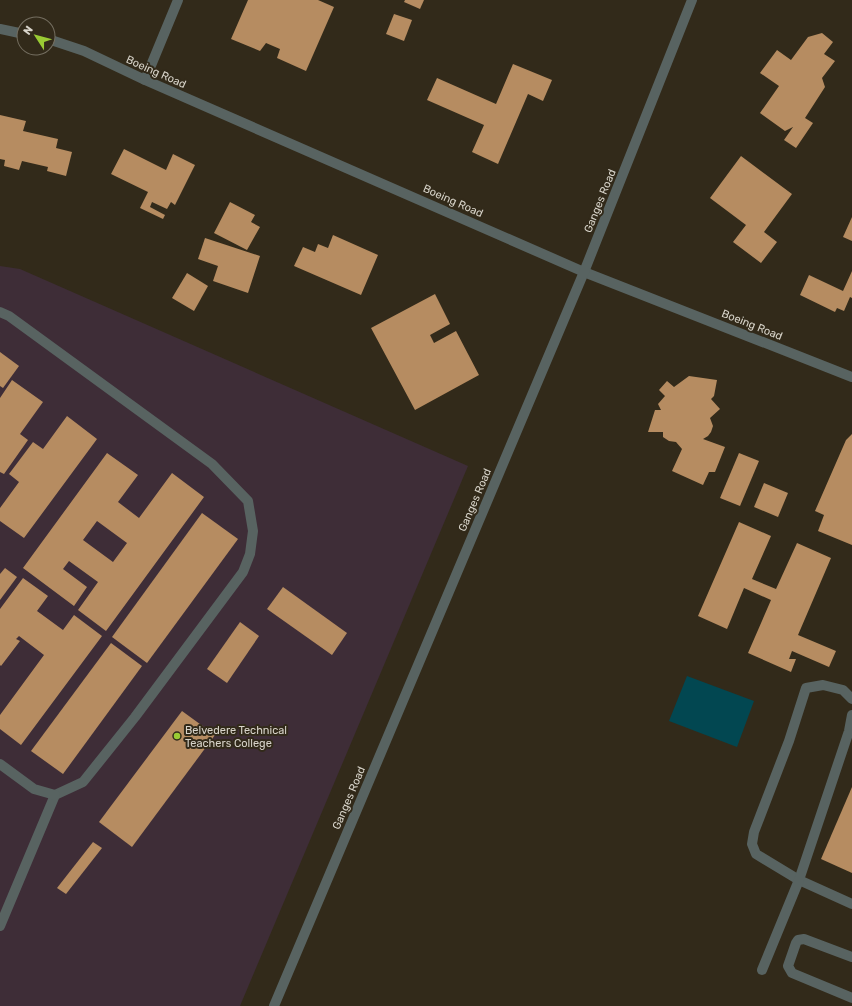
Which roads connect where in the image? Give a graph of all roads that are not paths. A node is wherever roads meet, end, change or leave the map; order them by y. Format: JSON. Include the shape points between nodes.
{"nodes":[{"id":1,"x":178,"y":0,"type":"edge"},
{"id":2,"x":692,"y":0,"type":"edge"},
{"id":3,"x":0,"y":29,"type":"edge"},
{"id":4,"x":16,"y":32,"type":"edge"},
{"id":5,"x":56,"y":42,"type":"edge"},
{"id":6,"x":145,"y":80,"type":"junction"},
{"id":7,"x":584,"y":272,"type":"junction"},
{"id":8,"x":0,"y":312,"type":"edge"},
{"id":9,"x":852,"y":377,"type":"edge"},
{"id":10,"x":852,"y":699,"type":"edge"},
{"id":11,"x":852,"y":715,"type":"edge"},
{"id":12,"x":0,"y":764,"type":"edge"},
{"id":13,"x":55,"y":795,"type":"junction"},
{"id":14,"x":799,"y":880,"type":"junction"},
{"id":15,"x":852,"y":904,"type":"edge"},
{"id":16,"x":0,"y":926,"type":"edge"},
{"id":17,"x":852,"y":957,"type":"edge"},
{"id":18,"x":762,"y":970,"type":"dead end"},
{"id":19,"x":852,"y":998,"type":"edge"},
{"id":20,"x":274,"y":1006,"type":"edge"}],
"edges":[{"from":1,"to":6,"type":"street"},
{"from":2,"to":7,"type":"street","name":"Ganges Road"},
{"from":3,"to":4,"type":"street"},
{"from":5,"to":6,"type":"street","name":"Boeing Road","via":[[84,51]]},
{"from":6,"to":7,"type":"street","name":"Boeing Road"},
{"from":7,"to":9,"type":"street","name":"Boeing Road"},
{"from":7,"to":20,"type":"street","name":"Ganges Road"},
{"from":8,"to":13,"type":"street","via":[[212,464],[248,501],[253,531],[250,554],[243,572],[135,717],[83,782]]},
{"from":10,"to":14,"type":"street","via":[[843,690],[823,685],[806,688],[789,741],[754,832],[752,844],[756,854]]},
{"from":11,"to":14,"type":"street","via":[[849,731]]},
{"from":12,"to":13,"type":"street","via":[[34,789]]},
{"from":13,"to":16,"type":"street"},
{"from":14,"to":15,"type":"street"},
{"from":14,"to":18,"type":"street"},
{"from":17,"to":19,"type":"street","via":[[804,939],[796,943],[788,966],[792,973]]}]}
